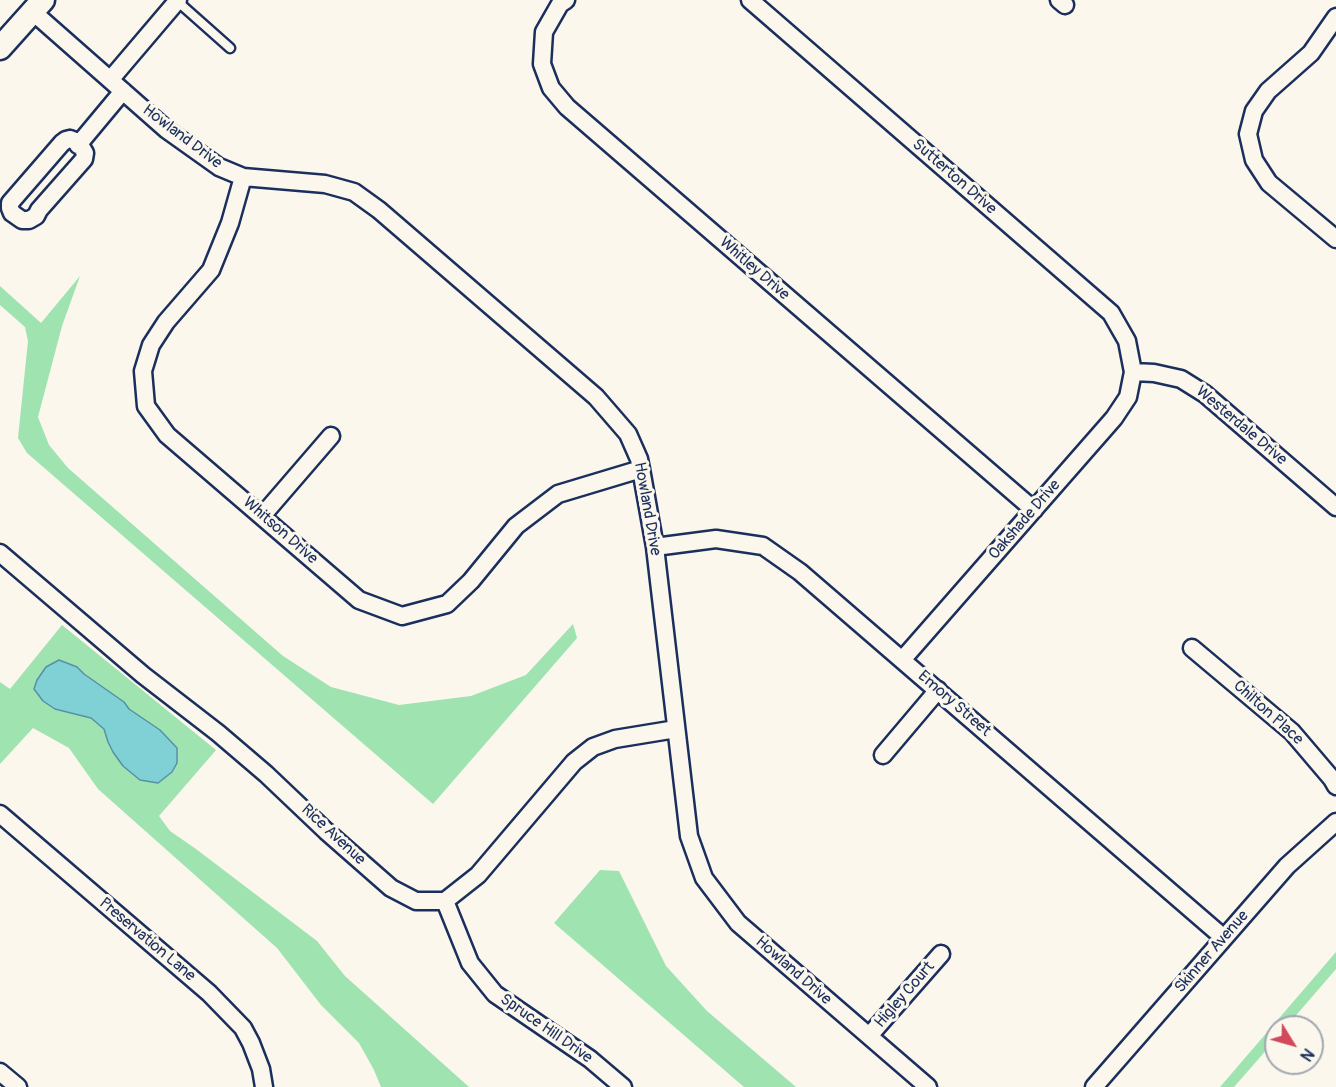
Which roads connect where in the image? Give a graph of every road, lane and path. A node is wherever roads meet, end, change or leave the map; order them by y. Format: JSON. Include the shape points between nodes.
{"nodes":[{"id":1,"x":566,"y":0,"type":"edge"},
{"id":2,"x":750,"y":0,"type":"edge"},
{"id":3,"x":178,"y":1,"type":"edge"},
{"id":4,"x":38,"y":6,"type":"edge"},
{"id":5,"x":1336,"y":17,"type":"edge"},
{"id":6,"x":0,"y":48,"type":"edge"},
{"id":7,"x":230,"y":48,"type":"dead end"},
{"id":8,"x":110,"y":80,"type":"junction"},
{"id":9,"x":123,"y":91,"type":"junction"},
{"id":10,"x":78,"y":145,"type":"junction"},
{"id":11,"x":243,"y":177,"type":"junction"},
{"id":12,"x":1336,"y":239,"type":"edge"},
{"id":13,"x":1134,"y":372,"type":"junction"},
{"id":14,"x":331,"y":436,"type":"dead end"},
{"id":15,"x":641,"y":469,"type":"junction"},
{"id":16,"x":1336,"y":507,"type":"edge"},
{"id":17,"x":1034,"y":510,"type":"junction"},
{"id":18,"x":262,"y":516,"type":"junction"},
{"id":19,"x":655,"y":547,"type":"junction"},
{"id":20,"x":0,"y":553,"type":"edge"},
{"id":21,"x":1192,"y":648,"type":"dead end"},
{"id":22,"x":903,"y":660,"type":"junction"},
{"id":23,"x":938,"y":690,"type":"junction"},
{"id":24,"x":676,"y":729,"type":"junction"},
{"id":25,"x":883,"y":755,"type":"dead end"},
{"id":26,"x":1336,"y":786,"type":"edge"},
{"id":27,"x":0,"y":814,"type":"edge"},
{"id":28,"x":1336,"y":822,"type":"edge"},
{"id":29,"x":445,"y":901,"type":"junction"},
{"id":30,"x":1224,"y":938,"type":"junction"},
{"id":31,"x":941,"y":954,"type":"dead end"},
{"id":32,"x":869,"y":1036,"type":"junction"},
{"id":33,"x":0,"y":1071,"type":"edge"},
{"id":34,"x":18,"y":1087,"type":"edge"},
{"id":35,"x":264,"y":1087,"type":"edge"},
{"id":36,"x":623,"y":1087,"type":"edge"},
{"id":37,"x":928,"y":1087,"type":"edge"},
{"id":38,"x":1094,"y":1087,"type":"edge"}],
"edges":[{"from":1,"to":17,"type":"street","name":"Whitley Drive","via":[[544,32],[542,63],[551,88],[567,107]]},
{"from":2,"to":13,"type":"street","name":"Sutterton Drive","via":[[1111,313],[1127,341]]},
{"from":3,"to":7,"type":"lane"},
{"from":3,"to":8,"type":"street"},
{"from":4,"to":6,"type":"main road"},
{"from":4,"to":8,"type":"street","name":"Howland Drive"},
{"from":5,"to":12,"type":"street","via":[[1311,53],[1268,92],[1254,111],[1248,134],[1254,160],[1269,183]]},
{"from":8,"to":9,"type":"street","name":"Howland Drive"},
{"from":9,"to":10,"type":"street"},
{"from":9,"to":11,"type":"street","name":"Howland Drive","via":[[167,130],[219,167]]},
{"from":10,"to":10,"type":"street","via":[[70,139],[62,143],[10,203],[12,213],[22,220],[36,216],[84,159],[85,153]]},
{"from":11,"to":15,"type":"street","name":"Howland Drive","via":[[325,184],[354,192],[379,210],[596,397],[628,434]]},
{"from":11,"to":18,"type":"street","name":"Whitson Drive","via":[[211,270],[166,322],[151,345],[143,371],[146,406],[167,435]]},
{"from":13,"to":16,"type":"street","name":"Westerdale Drive","via":[[1181,379],[1205,394]]},
{"from":13,"to":17,"type":"street","name":"Oakshade Drive","via":[[1128,397],[1114,418]]},
{"from":14,"to":18,"type":"street"},
{"from":15,"to":18,"type":"street","name":"Whitson Drive","via":[[558,494],[516,526],[447,604],[402,616],[359,600]]},
{"from":15,"to":19,"type":"street","name":"Howland Drive"},
{"from":17,"to":22,"type":"street","name":"Oakshade Drive"},
{"from":19,"to":22,"type":"street","name":"Emory Street","via":[[716,539],[763,546],[800,572]]},
{"from":19,"to":24,"type":"street","name":"Howland Drive"},
{"from":20,"to":29,"type":"street","name":"Rice Avenue","via":[[267,774],[391,888],[416,901]]},
{"from":21,"to":26,"type":"street","name":"Chilton Place","via":[[1292,732]]},
{"from":22,"to":23,"type":"street","name":"Emory Street"},
{"from":23,"to":25,"type":"street"},
{"from":23,"to":30,"type":"street","name":"Emory Street"},
{"from":24,"to":29,"type":"street","via":[[615,739],[593,747],[574,762],[478,875]]},
{"from":24,"to":32,"type":"street","name":"Howland Drive","via":[[689,836],[704,878],[738,923]]},
{"from":27,"to":35,"type":"street","name":"Preservation Lane","via":[[230,1014],[251,1043]]},
{"from":28,"to":30,"type":"street","name":"Skinner Avenue","via":[[1287,866]]},
{"from":29,"to":36,"type":"street","name":"Spruce Hill Drive","via":[[470,963],[495,993],[590,1059]]},
{"from":30,"to":38,"type":"street","name":"Skinner Avenue"},
{"from":31,"to":32,"type":"street","name":"Higley Court"},
{"from":32,"to":37,"type":"street","name":"Howland Drive"},
{"from":33,"to":34,"type":"street"}]}
